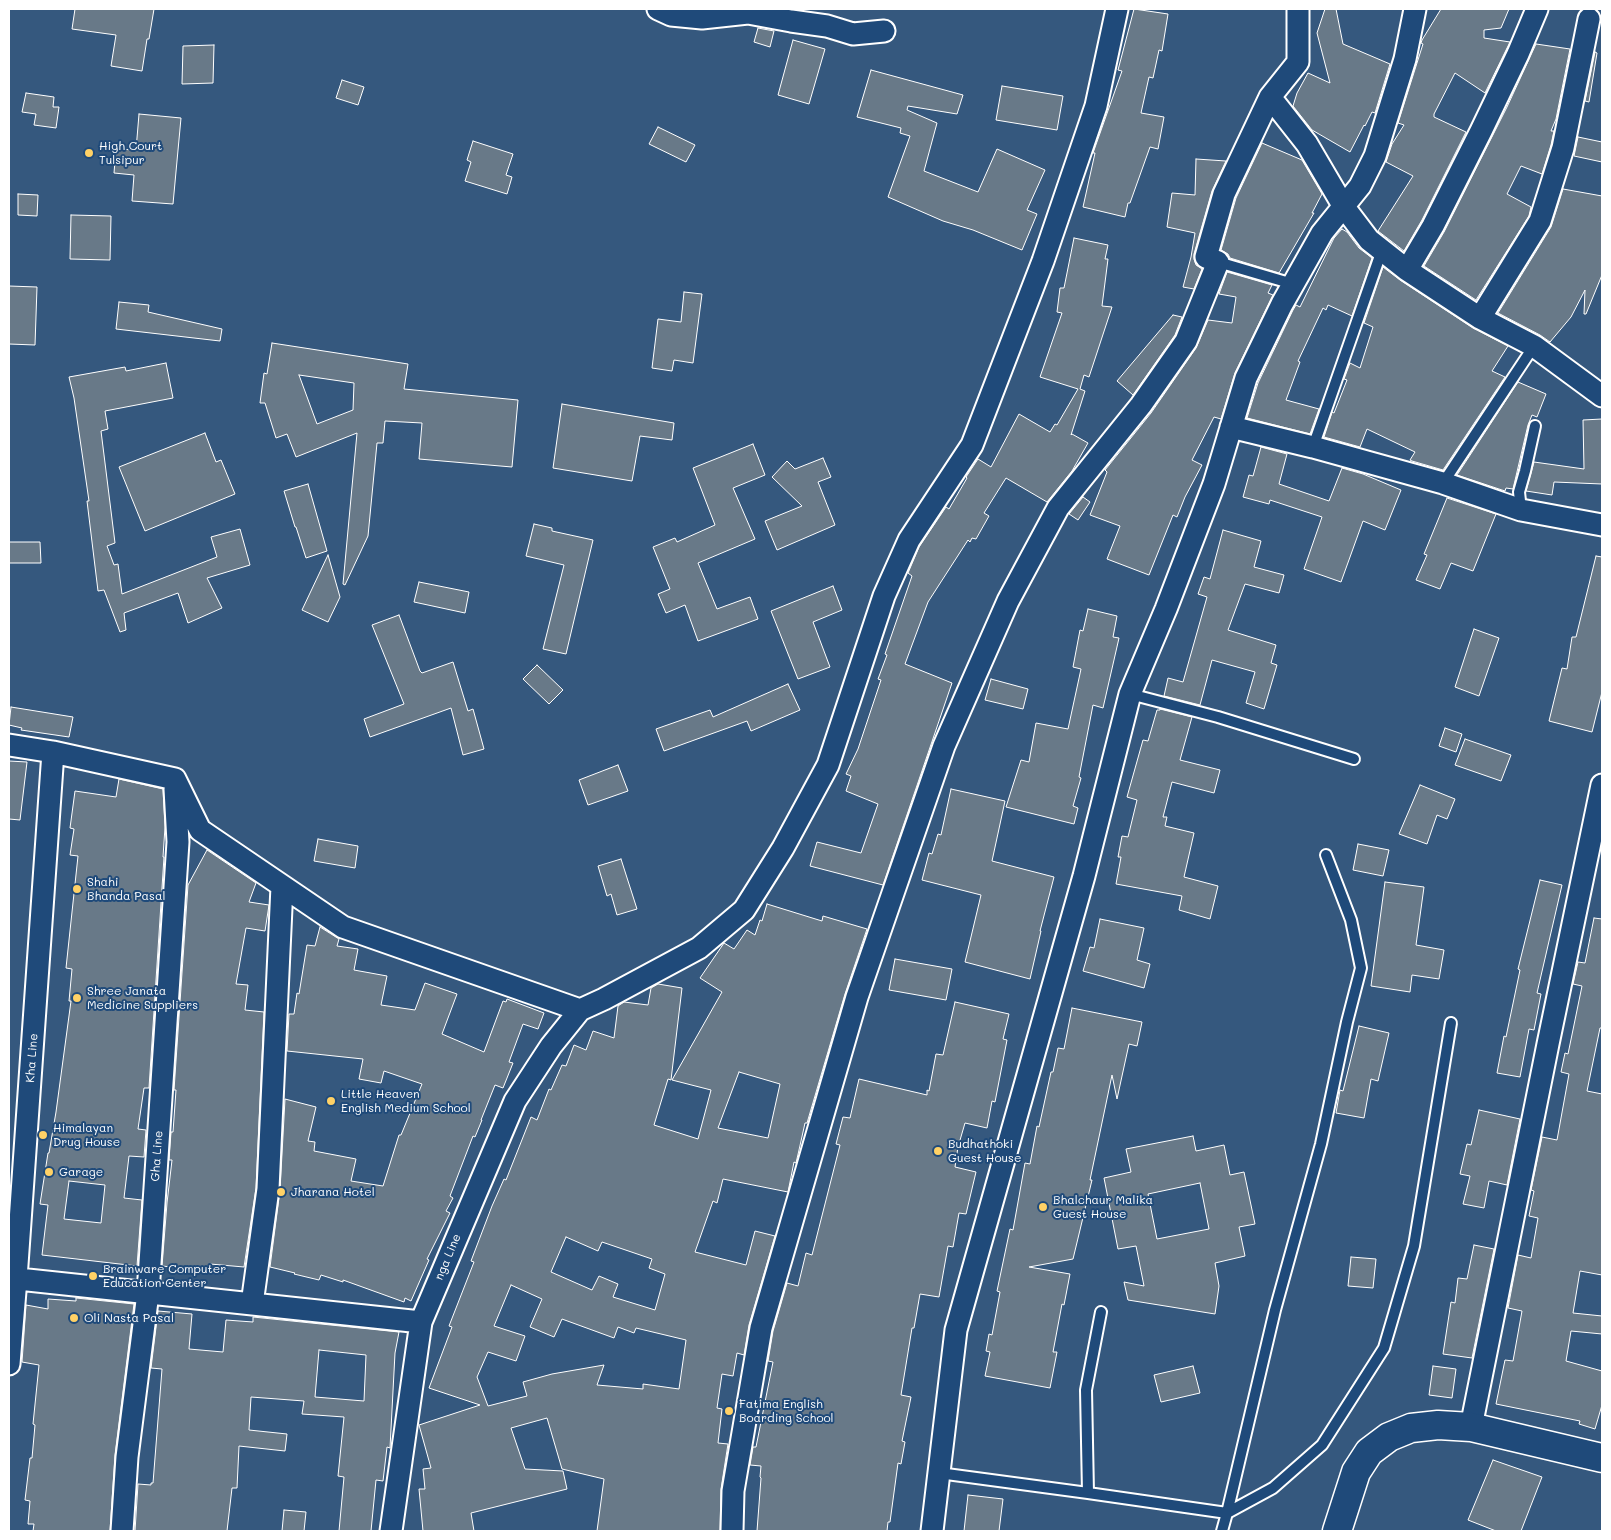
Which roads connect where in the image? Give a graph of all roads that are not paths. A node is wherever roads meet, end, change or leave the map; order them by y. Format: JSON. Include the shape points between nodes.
{"nodes":[{"id":1,"x":658,"y":9,"type":"edge"},
{"id":2,"x":1117,"y":9,"type":"edge"},
{"id":3,"x":1298,"y":9,"type":"edge"},
{"id":4,"x":1415,"y":9,"type":"edge"},
{"id":5,"x":1537,"y":9,"type":"edge"},
{"id":6,"x":1587,"y":14,"type":"edge"},
{"id":7,"x":884,"y":31,"type":"dead end"},
{"id":8,"x":1602,"y":42,"type":"edge"},
{"id":9,"x":1270,"y":97,"type":"junction"},
{"id":10,"x":1344,"y":207,"type":"junction"},
{"id":11,"x":1382,"y":250,"type":"junction"},
{"id":12,"x":1218,"y":262,"type":"junction"},
{"id":13,"x":1407,"y":270,"type":"junction"},
{"id":14,"x":1293,"y":284,"type":"junction"},
{"id":15,"x":1480,"y":318,"type":"junction"},
{"id":16,"x":1534,"y":346,"type":"junction"},
{"id":17,"x":1602,"y":396,"type":"edge"},
{"id":18,"x":1535,"y":426,"type":"dead end"},
{"id":19,"x":1231,"y":427,"type":"junction"},
{"id":20,"x":1314,"y":447,"type":"junction"},
{"id":21,"x":1443,"y":483,"type":"junction"},
{"id":22,"x":1520,"y":510,"type":"junction"},
{"id":23,"x":1602,"y":525,"type":"edge"},
{"id":24,"x":1130,"y":694,"type":"junction"},
{"id":25,"x":9,"y":745,"type":"edge"},
{"id":26,"x":53,"y":752,"type":"junction"},
{"id":27,"x":1354,"y":759,"type":"dead end"},
{"id":28,"x":175,"y":779,"type":"junction"},
{"id":29,"x":1602,"y":785,"type":"edge"},
{"id":30,"x":1326,"y":855,"type":"dead end"},
{"id":31,"x":282,"y":886,"type":"junction"},
{"id":32,"x":580,"y":1010,"type":"junction"},
{"id":33,"x":1451,"y":1023,"type":"dead end"},
{"id":34,"x":12,"y":1279,"type":"edge"},
{"id":35,"x":148,"y":1293,"type":"junction"},
{"id":36,"x":252,"y":1304,"type":"junction"},
{"id":37,"x":1102,"y":1312,"type":"dead end"},
{"id":38,"x":421,"y":1322,"type":"junction"},
{"id":39,"x":9,"y":1364,"type":"edge"},
{"id":40,"x":1471,"y":1428,"type":"junction"},
{"id":41,"x":1602,"y":1458,"type":"edge"},
{"id":42,"x":939,"y":1473,"type":"junction"},
{"id":43,"x":1088,"y":1493,"type":"junction"},
{"id":44,"x":1227,"y":1513,"type":"junction"},
{"id":45,"x":122,"y":1531,"type":"edge"},
{"id":46,"x":391,"y":1531,"type":"edge"},
{"id":47,"x":732,"y":1531,"type":"edge"},
{"id":48,"x":932,"y":1531,"type":"edge"},
{"id":49,"x":1222,"y":1531,"type":"edge"},
{"id":50,"x":1337,"y":1531,"type":"edge"}],
"edges":[{"from":1,"to":7,"type":"street","via":[[671,16],[702,18],[748,13],[827,26],[853,34]]},
{"from":2,"to":32,"type":"street","via":[[1096,106],[1043,261],[972,444],[909,540],[884,596],[828,765],[783,848],[744,910],[699,948]]},
{"from":3,"to":9,"type":"street","via":[[1298,62]]},
{"from":4,"to":10,"type":"street","via":[[1405,60],[1375,156],[1360,186]]},
{"from":5,"to":13,"type":"street","via":[[1477,140]]},
{"from":6,"to":8,"type":"street"},
{"from":6,"to":15,"type":"street","via":[[1563,148],[1540,221]]},
{"from":9,"to":10,"type":"street","via":[[1307,144]]},
{"from":9,"to":12,"type":"street","via":[[1224,194],[1206,257]]},
{"from":10,"to":11,"type":"street","via":[[1369,240]]},
{"from":10,"to":14,"type":"street","via":[[1322,233]]},
{"from":11,"to":13,"type":"street"},
{"from":11,"to":20,"type":"lane"},
{"from":12,"to":14,"type":"lane"},
{"from":12,"to":47,"type":"street","via":[[1186,341],[1141,405],[1058,508],[1008,601],[944,746],[857,997],[761,1328],[733,1491]]},
{"from":13,"to":15,"type":"street"},
{"from":14,"to":19,"type":"street","via":[[1246,378]]},
{"from":15,"to":16,"type":"street"},
{"from":16,"to":17,"type":"street"},
{"from":16,"to":21,"type":"lane"},
{"from":18,"to":22,"type":"lane","via":[[1519,492]]},
{"from":19,"to":20,"type":"street"},
{"from":19,"to":24,"type":"street","via":[[1214,484]]},
{"from":20,"to":21,"type":"street"},
{"from":21,"to":22,"type":"street"},
{"from":22,"to":23,"type":"street"},
{"from":24,"to":27,"type":"lane"},
{"from":24,"to":42,"type":"street","via":[[1084,876],[956,1330]]},
{"from":25,"to":26,"type":"street"},
{"from":26,"to":28,"type":"street"},
{"from":26,"to":34,"type":"street","name":"Kha Line"},
{"from":28,"to":31,"type":"street","via":[[200,830]]},
{"from":28,"to":35,"type":"street","name":"Gha Line","via":[[178,842]]},
{"from":29,"to":40,"type":"street"},
{"from":30,"to":44,"type":"lane","via":[[1351,920],[1361,968],[1321,1144],[1274,1310]]},
{"from":31,"to":32,"type":"street","via":[[343,927]]},
{"from":31,"to":36,"type":"street","via":[[268,1189]]},
{"from":32,"to":38,"type":"street","name":"nga Line","via":[[551,1046],[515,1101]]},
{"from":33,"to":44,"type":"lane","via":[[1414,1246],[1384,1348],[1322,1445],[1273,1488]]},
{"from":34,"to":35,"type":"street"},
{"from":34,"to":39,"type":"street","name":"Kha Line"},
{"from":35,"to":36,"type":"street"},
{"from":35,"to":45,"type":"street","name":"Gha Line","via":[[127,1456]]},
{"from":36,"to":38,"type":"street"},
{"from":37,"to":43,"type":"lane","via":[[1086,1390]]},
{"from":38,"to":46,"type":"street","name":"nga Line"},
{"from":40,"to":41,"type":"main road"},
{"from":40,"to":50,"type":"main road","via":[[1438,1425],[1411,1428],[1389,1437],[1369,1452],[1356,1472]]},
{"from":42,"to":43,"type":"lane"},
{"from":42,"to":48,"type":"street"},
{"from":43,"to":44,"type":"lane"},
{"from":44,"to":49,"type":"lane"}]}
